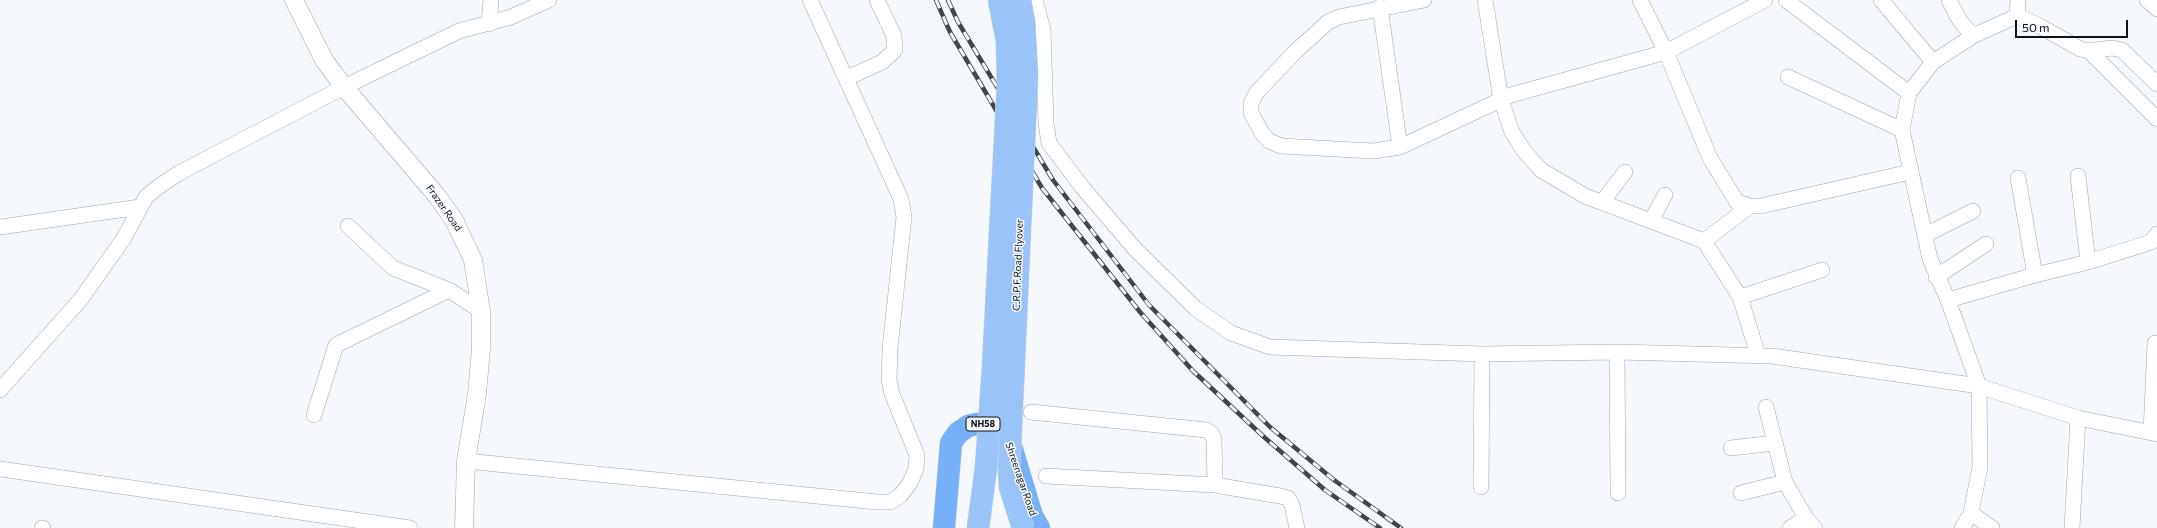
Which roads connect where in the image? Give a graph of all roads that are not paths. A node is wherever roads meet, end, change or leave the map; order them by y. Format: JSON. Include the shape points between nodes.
{"nodes":[{"id":1,"x":294,"y":0,"type":"edge"},
{"id":2,"x":491,"y":0,"type":"edge"},
{"id":3,"x":549,"y":0,"type":"edge"},
{"id":4,"x":810,"y":0,"type":"edge"},
{"id":5,"x":877,"y":0,"type":"edge"},
{"id":6,"x":999,"y":0,"type":"edge"},
{"id":7,"x":1020,"y":0,"type":"edge"},
{"id":8,"x":1035,"y":0,"type":"edge"},
{"id":9,"x":1424,"y":0,"type":"edge"},
{"id":10,"x":1485,"y":0,"type":"edge"},
{"id":11,"x":1640,"y":0,"type":"edge"},
{"id":12,"x":1765,"y":0,"type":"edge"},
{"id":13,"x":1786,"y":0,"type":"edge"},
{"id":14,"x":1881,"y":0,"type":"edge"},
{"id":15,"x":1949,"y":0,"type":"edge"},
{"id":16,"x":2018,"y":0,"type":"edge"},
{"id":17,"x":2147,"y":0,"type":"edge"},
{"id":18,"x":1380,"y":7,"type":"junction"},
{"id":19,"x":2157,"y":9,"type":"edge"},
{"id":20,"x":2017,"y":16,"type":"junction"},
{"id":21,"x":489,"y":24,"type":"junction"},
{"id":22,"x":1973,"y":36,"type":"junction"},
{"id":23,"x":2089,"y":51,"type":"junction"},
{"id":24,"x":1666,"y":52,"type":"junction"},
{"id":25,"x":1933,"y":62,"type":"junction"},
{"id":26,"x":1788,"y":77,"type":"dead end"},
{"id":27,"x":847,"y":78,"type":"junction"},
{"id":28,"x":2157,"y":84,"type":"edge"},
{"id":29,"x":344,"y":87,"type":"junction"},
{"id":30,"x":1909,"y":93,"type":"junction"},
{"id":31,"x":1501,"y":100,"type":"junction"},
{"id":32,"x":2157,"y":119,"type":"edge"},
{"id":33,"x":1902,"y":130,"type":"junction"},
{"id":34,"x":1400,"y":148,"type":"junction"},
{"id":35,"x":1625,"y":172,"type":"dead end"},
{"id":36,"x":1910,"y":172,"type":"junction"},
{"id":37,"x":2078,"y":176,"type":"dead end"},
{"id":38,"x":2018,"y":178,"type":"dead end"},
{"id":39,"x":1665,"y":194,"type":"dead end"},
{"id":40,"x":1602,"y":202,"type":"junction"},
{"id":41,"x":1750,"y":206,"type":"junction"},
{"id":42,"x":140,"y":207,"type":"junction"},
{"id":43,"x":1973,"y":211,"type":"dead end"},
{"id":44,"x":1652,"y":221,"type":"junction"},
{"id":45,"x":348,"y":226,"type":"dead end"},
{"id":46,"x":0,"y":227,"type":"edge"},
{"id":47,"x":2157,"y":234,"type":"edge"},
{"id":48,"x":1925,"y":236,"type":"junction"},
{"id":49,"x":1704,"y":241,"type":"junction"},
{"id":50,"x":1986,"y":244,"type":"dead end"},
{"id":51,"x":2088,"y":262,"type":"junction"},
{"id":52,"x":1822,"y":270,"type":"dead end"},
{"id":53,"x":2035,"y":275,"type":"junction"},
{"id":54,"x":1936,"y":277,"type":"junction"},
{"id":55,"x":449,"y":290,"type":"junction"},
{"id":56,"x":1740,"y":297,"type":"junction"},
{"id":57,"x":1948,"y":300,"type":"junction"},
{"id":58,"x":481,"y":312,"type":"junction"},
{"id":59,"x":2154,"y":343,"type":"dead end"},
{"id":60,"x":1617,"y":352,"type":"junction"},
{"id":61,"x":1482,"y":354,"type":"junction"},
{"id":62,"x":1758,"y":355,"type":"junction"},
{"id":63,"x":1979,"y":386,"type":"junction"},
{"id":64,"x":0,"y":390,"type":"edge"},
{"id":65,"x":1766,"y":407,"type":"dead end"},
{"id":66,"x":1031,"y":412,"type":"dead end"},
{"id":67,"x":314,"y":415,"type":"dead end"},
{"id":68,"x":2078,"y":418,"type":"junction"},
{"id":69,"x":2154,"y":433,"type":"edge"},
{"id":70,"x":1775,"y":442,"type":"junction"},
{"id":71,"x":1731,"y":448,"type":"dead end"},
{"id":72,"x":466,"y":461,"type":"junction"},
{"id":73,"x":0,"y":469,"type":"edge"},
{"id":74,"x":1046,"y":476,"type":"dead end"},
{"id":75,"x":1785,"y":482,"type":"junction"},
{"id":76,"x":1215,"y":485,"type":"junction"},
{"id":77,"x":1481,"y":487,"type":"dead end"},
{"id":78,"x":1618,"y":493,"type":"dead end"},
{"id":79,"x":1741,"y":493,"type":"dead end"},
{"id":80,"x":1970,"y":513,"type":"junction"},
{"id":81,"x":1810,"y":523,"type":"edge"},
{"id":82,"x":410,"y":528,"type":"edge"},
{"id":83,"x":464,"y":528,"type":"edge"},
{"id":84,"x":944,"y":528,"type":"edge"},
{"id":85,"x":978,"y":528,"type":"edge"},
{"id":86,"x":1023,"y":528,"type":"edge"},
{"id":87,"x":1039,"y":528,"type":"edge"},
{"id":88,"x":1297,"y":528,"type":"edge"},
{"id":89,"x":1790,"y":528,"type":"edge"},
{"id":90,"x":1962,"y":528,"type":"edge"},
{"id":91,"x":1992,"y":528,"type":"edge"},
{"id":92,"x":2072,"y":528,"type":"edge"}],
"edges":[{"from":1,"to":29,"type":"street","name":"Frazer Road","via":[[324,60]]},
{"from":2,"to":21,"type":"street"},
{"from":3,"to":21,"type":"street"},
{"from":4,"to":27,"type":"street"},
{"from":5,"to":27,"type":"street","via":[[894,36],[896,50],[882,62]]},
{"from":6,"to":85,"type":"main road","name":"C.R.P.F.Road Flyover","bridge":true,"via":[[1007,41],[1007,91],[993,376],[986,468]]},
{"from":7,"to":86,"type":"main road","name":"C.R.P.F.Road Flyover","bridge":true,"via":[[1028,75],[1009,469],[1010,487]]},
{"from":8,"to":61,"type":"street","via":[[1043,30],[1049,143],[1082,187],[1135,249],[1195,308],[1231,333],[1270,347]]},
{"from":9,"to":18,"type":"street"},
{"from":10,"to":31,"type":"street"},
{"from":11,"to":24,"type":"street"},
{"from":12,"to":24,"type":"street"},
{"from":13,"to":30,"type":"street"},
{"from":14,"to":25,"type":"street"},
{"from":15,"to":22,"type":"street","via":[[1960,21]]},
{"from":16,"to":20,"type":"street"},
{"from":17,"to":19,"type":"street"},
{"from":18,"to":34,"type":"street"},
{"from":18,"to":34,"type":"street","via":[[1328,22],[1257,92],[1251,103],[1251,113],[1269,141],[1280,146],[1373,151]]},
{"from":20,"to":22,"type":"street"},
{"from":20,"to":23,"type":"street","via":[[2038,24],[2080,49]]},
{"from":21,"to":29,"type":"street","via":[[459,31]]},
{"from":22,"to":25,"type":"street"},
{"from":23,"to":28,"type":"street","via":[[2112,48],[2122,50]]},
{"from":23,"to":32,"type":"street"},
{"from":24,"to":31,"type":"street","via":[[1511,95]]},
{"from":24,"to":41,"type":"street","via":[[1710,158],[1737,202]]},
{"from":25,"to":30,"type":"street"},
{"from":26,"to":33,"type":"street"},
{"from":27,"to":72,"type":"street","via":[[901,199],[904,217],[889,380],[892,394],[917,455],[916,469],[900,496],[890,502],[877,502]]},
{"from":29,"to":42,"type":"street","via":[[179,173],[158,186]]},
{"from":29,"to":58,"type":"street","name":"Frazer Road","via":[[438,196],[454,220],[473,260]]},
{"from":30,"to":33,"type":"street"},
{"from":31,"to":34,"type":"street"},
{"from":31,"to":40,"type":"street","via":[[1512,132],[1541,170],[1585,196]]},
{"from":33,"to":36,"type":"street"},
{"from":35,"to":40,"type":"street"},
{"from":36,"to":41,"type":"street","via":[[1761,206]]},
{"from":36,"to":48,"type":"street"},
{"from":37,"to":51,"type":"street"},
{"from":38,"to":53,"type":"street"},
{"from":39,"to":44,"type":"street"},
{"from":40,"to":44,"type":"street"},
{"from":41,"to":49,"type":"street"},
{"from":42,"to":46,"type":"street"},
{"from":42,"to":64,"type":"street","via":[[124,238],[81,299]]},
{"from":43,"to":48,"type":"street"},
{"from":44,"to":49,"type":"street"},
{"from":45,"to":55,"type":"street","via":[[393,268]]},
{"from":47,"to":51,"type":"street","via":[[2151,242]]},
{"from":48,"to":54,"type":"street"},
{"from":49,"to":56,"type":"street"},
{"from":50,"to":54,"type":"street"},
{"from":51,"to":53,"type":"street"},
{"from":52,"to":56,"type":"street"},
{"from":53,"to":57,"type":"street"},
{"from":54,"to":57,"type":"street"},
{"from":55,"to":58,"type":"street"},
{"from":55,"to":67,"type":"street","via":[[336,345]]},
{"from":56,"to":62,"type":"street"},
{"from":57,"to":63,"type":"street"},
{"from":58,"to":72,"type":"street","name":"Frazer Road","via":[[477,394]]},
{"from":59,"to":69,"type":"street"},
{"from":60,"to":61,"type":"street"},
{"from":60,"to":62,"type":"street"},
{"from":60,"to":78,"type":"street"},
{"from":61,"to":77,"type":"street"},
{"from":62,"to":63,"type":"street"},
{"from":63,"to":68,"type":"street"},
{"from":63,"to":80,"type":"street","via":[[1980,467]]},
{"from":65,"to":70,"type":"street"},
{"from":66,"to":76,"type":"street","via":[[1206,430],[1214,438]]},
{"from":68,"to":69,"type":"street"},
{"from":68,"to":92,"type":"street"},
{"from":70,"to":71,"type":"street"},
{"from":70,"to":75,"type":"street"},
{"from":72,"to":83,"type":"street","name":"Frazer Road"},
{"from":73,"to":82,"type":"street"},
{"from":74,"to":76,"type":"street"},
{"from":75,"to":79,"type":"street"},
{"from":75,"to":81,"type":"street"},
{"from":76,"to":88,"type":"street","via":[[1288,498]]},
{"from":80,"to":90,"type":"street"},
{"from":80,"to":91,"type":"street"},
{"from":81,"to":89,"type":"street"},
{"from":84,"to":87,"type":"highway","name":"Shreenagar Road","number":"NH58","via":[[951,443],[958,433],[968,426],[977,424],[996,427],[1004,433],[1010,443],[1032,516]]}]}
